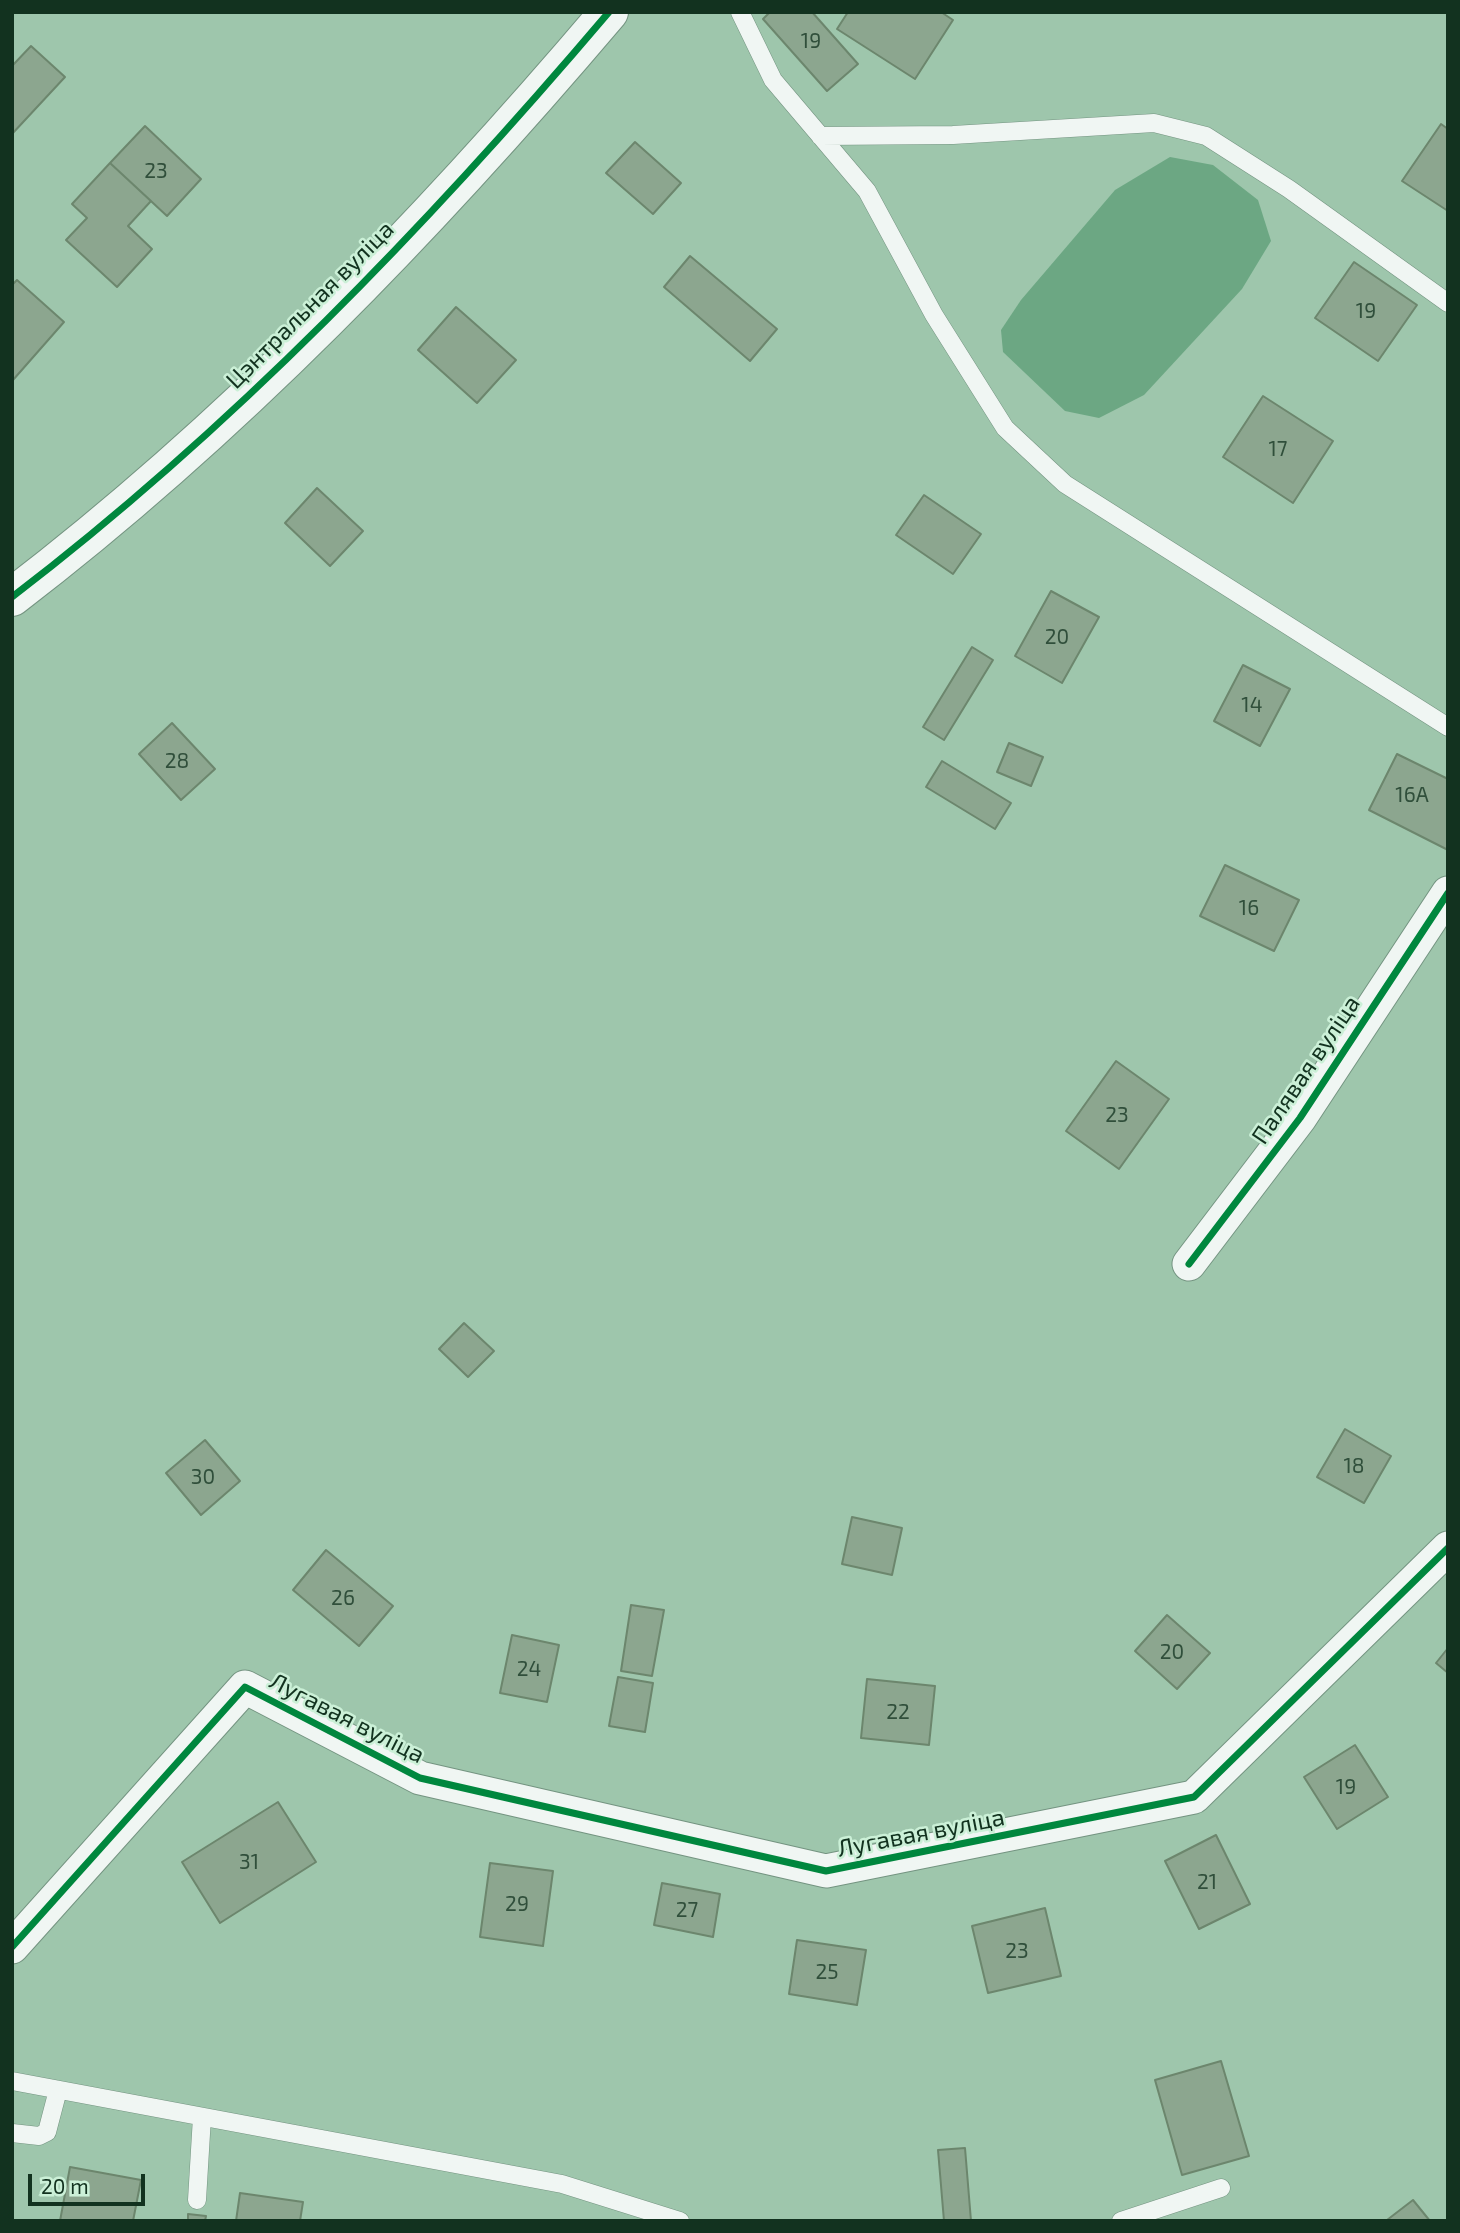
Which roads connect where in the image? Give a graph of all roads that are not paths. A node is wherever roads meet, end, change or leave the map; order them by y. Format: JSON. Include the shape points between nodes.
{"nodes":[{"id":1,"x":609,"y":12,"type":"edge"},
{"id":2,"x":740,"y":12,"type":"edge"},
{"id":3,"x":820,"y":135,"type":"junction"},
{"id":4,"x":1448,"y":303,"type":"edge"},
{"id":5,"x":12,"y":597,"type":"edge"},
{"id":6,"x":1448,"y":727,"type":"edge"},
{"id":7,"x":1448,"y":892,"type":"edge"},
{"id":8,"x":1189,"y":1264,"type":"dead end"},
{"id":9,"x":1448,"y":1548,"type":"edge"},
{"id":10,"x":12,"y":1947,"type":"edge"},
{"id":11,"x":12,"y":2081,"type":"edge"},
{"id":12,"x":58,"y":2090,"type":"junction"},
{"id":13,"x":202,"y":2117,"type":"junction"},
{"id":14,"x":12,"y":2133,"type":"edge"},
{"id":15,"x":1221,"y":2188,"type":"dead end"},
{"id":16,"x":197,"y":2200,"type":"dead end"},
{"id":17,"x":680,"y":2221,"type":"edge"},
{"id":18,"x":1121,"y":2221,"type":"edge"}],
"edges":[{"from":1,"to":5,"type":"street","name":"Цэнтральная вуліца","via":[[542,90],[302,344],[90,538]]},
{"from":2,"to":3,"type":"lane","via":[[773,80]]},
{"from":3,"to":4,"type":"lane","via":[[953,135],[1154,123],[1206,136],[1289,189]]},
{"from":3,"to":6,"type":"lane","via":[[867,191],[934,315],[1015,438],[1065,484]]},
{"from":7,"to":8,"type":"street","name":"Палявая вуліца","via":[[1300,1118]]},
{"from":9,"to":10,"type":"street","name":"Лугавая вуліца","via":[[1194,1797],[826,1871],[420,1778],[245,1687]]},
{"from":11,"to":12,"type":"lane"},
{"from":12,"to":13,"type":"lane"},
{"from":12,"to":14,"type":"lane","via":[[47,2132],[39,2136]]},
{"from":13,"to":16,"type":"lane"},
{"from":13,"to":17,"type":"lane","via":[[562,2184]]},
{"from":15,"to":18,"type":"lane"}]}
